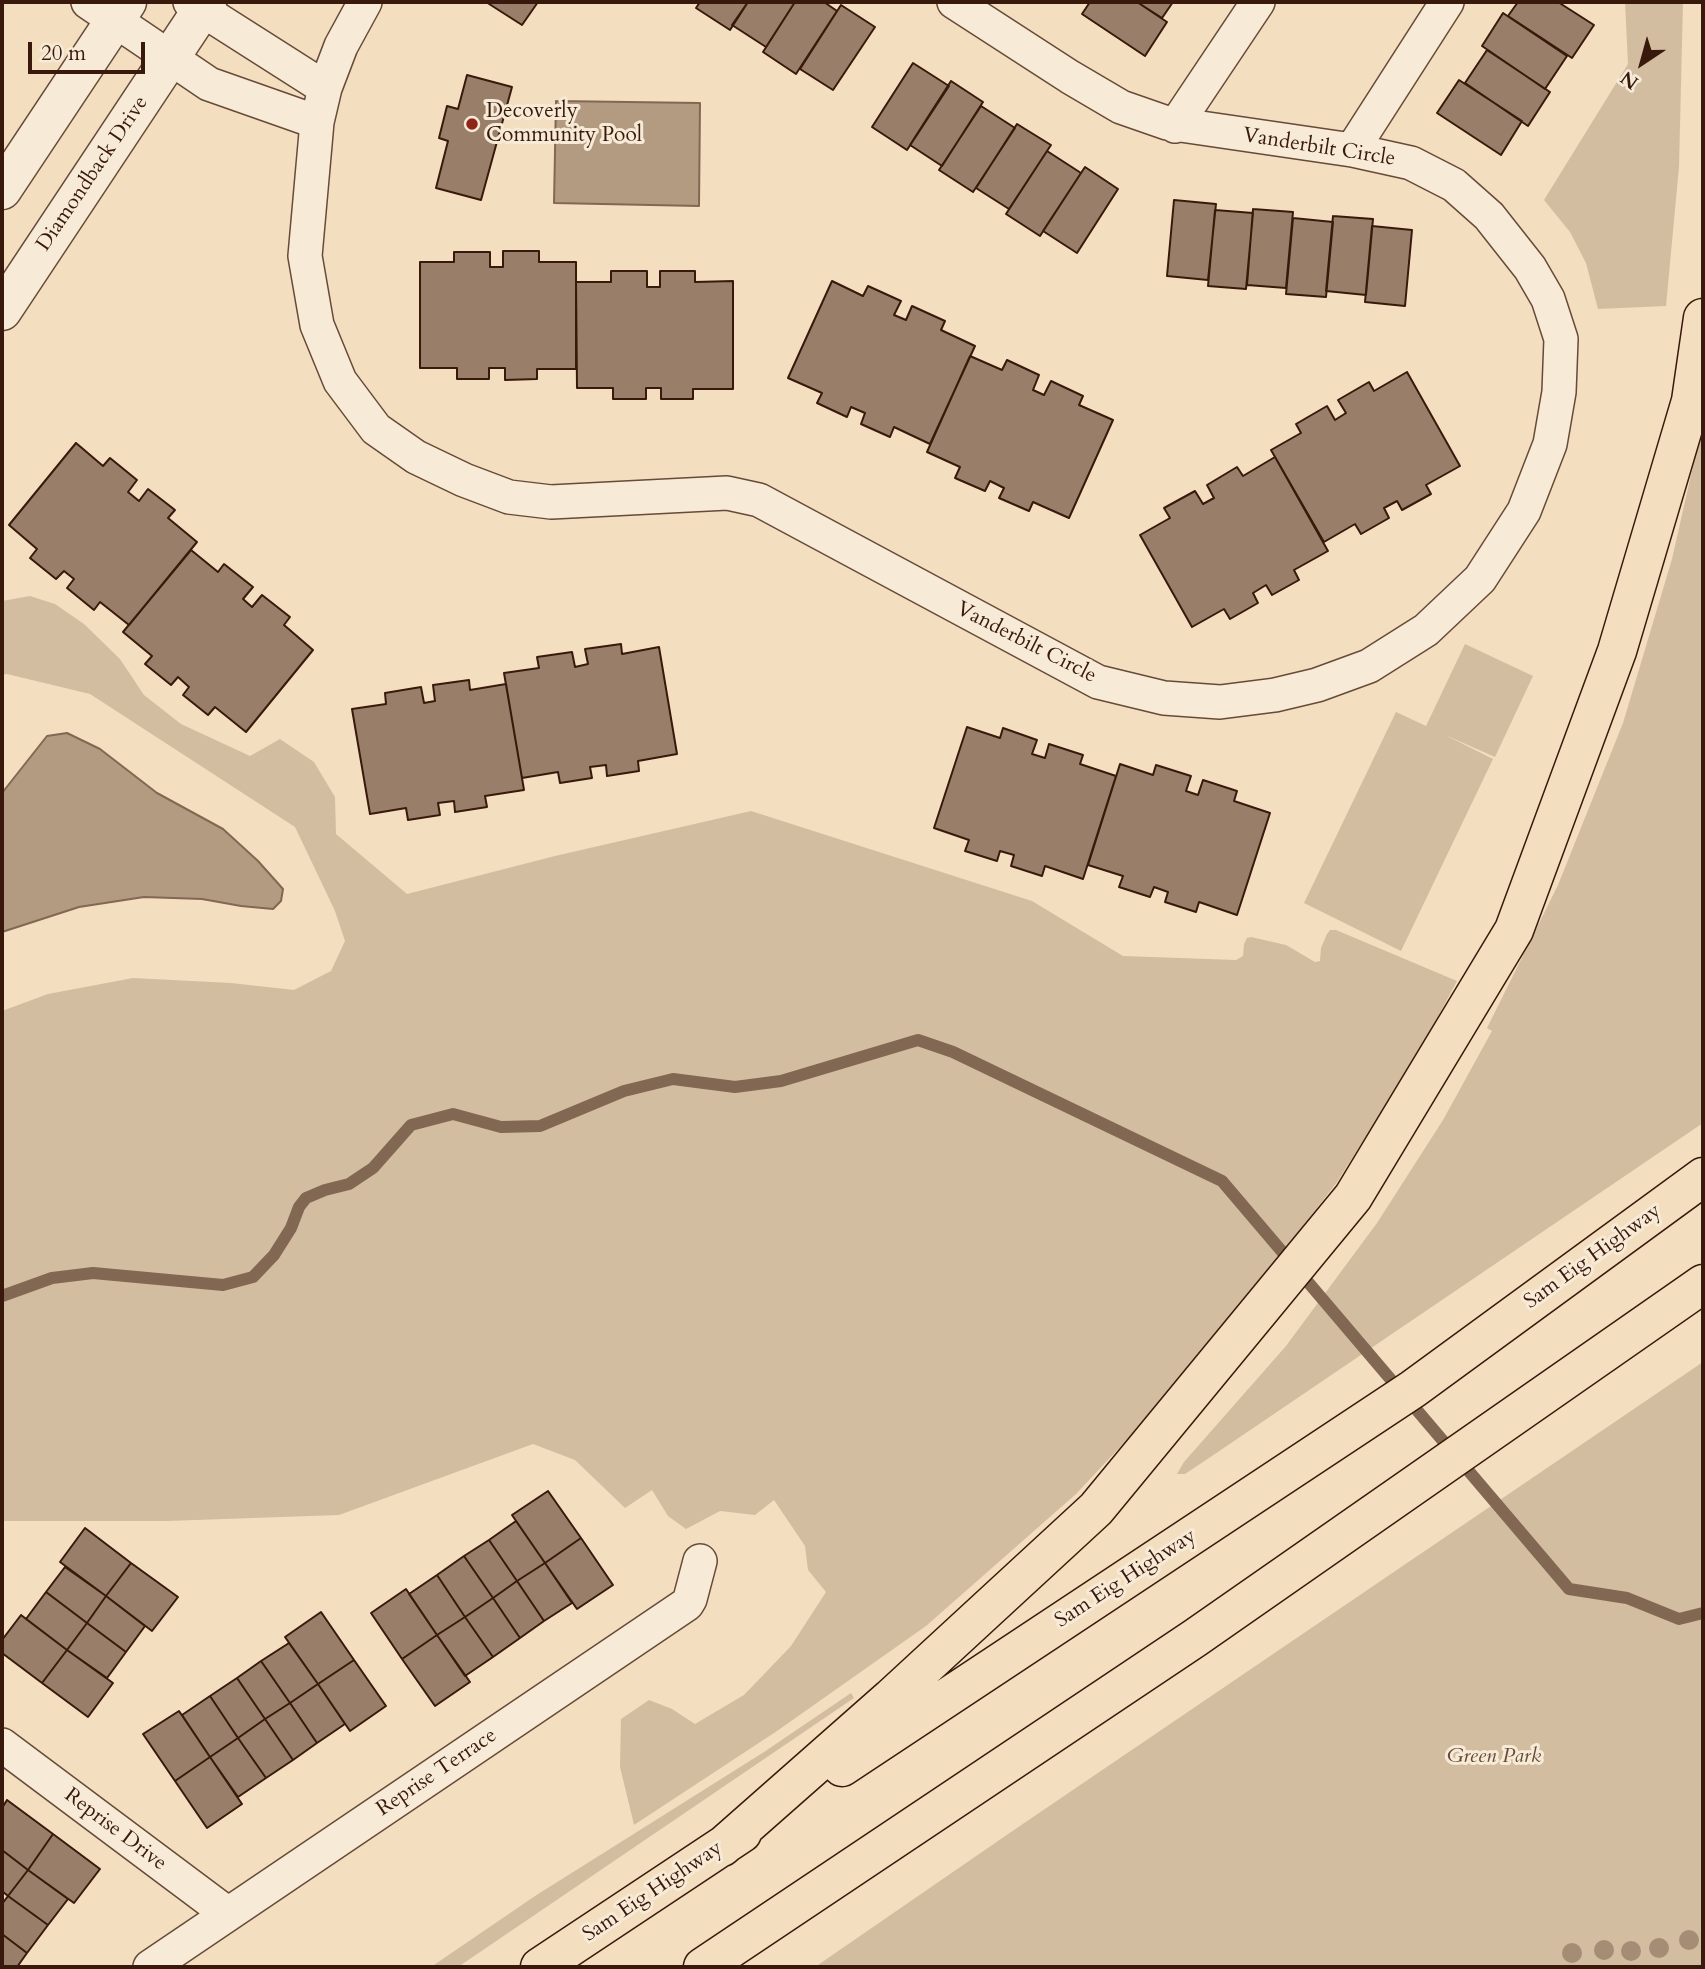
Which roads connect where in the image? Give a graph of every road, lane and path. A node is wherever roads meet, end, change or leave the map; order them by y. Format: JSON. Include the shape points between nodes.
{"nodes":[{"id":1,"x":365,"y":2,"type":"edge"},
{"id":2,"x":954,"y":2,"type":"edge"},
{"id":3,"x":1258,"y":2,"type":"edge"},
{"id":4,"x":1447,"y":2,"type":"edge"},
{"id":5,"x":200,"y":4,"type":"edge"},
{"id":6,"x":109,"y":8,"type":"edge"},
{"id":7,"x":169,"y":58,"type":"junction"},
{"id":8,"x":325,"y":88,"type":"junction"},
{"id":9,"x":317,"y":122,"type":"junction"},
{"id":10,"x":1175,"y":126,"type":"junction"},
{"id":11,"x":1352,"y":150,"type":"junction"},
{"id":12,"x":2,"y":190,"type":"edge"},
{"id":13,"x":2,"y":311,"type":"edge"},
{"id":14,"x":1703,"y":318,"type":"edge"},
{"id":15,"x":1703,"y":1177,"type":"edge"},
{"id":16,"x":1703,"y":1284,"type":"edge"},
{"id":17,"x":700,"y":1561,"type":"dead end"},
{"id":18,"x":2,"y":1745,"type":"edge"},
{"id":19,"x":722,"y":1847,"type":"junction"},
{"id":20,"x":229,"y":1914,"type":"junction"},
{"id":21,"x":150,"y":1967,"type":"edge"},
{"id":22,"x":540,"y":1967,"type":"edge"},
{"id":23,"x":703,"y":1967,"type":"edge"}],
"edges":[{"from":1,"to":8,"type":"street","name":"Vanderbilt Circle"},
{"from":2,"to":10,"type":"street","name":"Vanderbilt Circle","via":[[1121,107]]},
{"from":3,"to":10,"type":"street"},
{"from":4,"to":11,"type":"street"},
{"from":5,"to":7,"type":"street","name":"Diamondback Drive"},
{"from":5,"to":8,"type":"street"},
{"from":6,"to":7,"type":"street"},
{"from":6,"to":12,"type":"street"},
{"from":7,"to":9,"type":"street","via":[[209,84]]},
{"from":7,"to":13,"type":"street","name":"Diamondback Drive"},
{"from":8,"to":9,"type":"street","name":"Vanderbilt Circle"},
{"from":9,"to":11,"type":"street","name":"Vanderbilt Circle","via":[[305,256],[317,325],[340,381],[376,429],[416,457],[509,497],[551,502],[727,493],[759,500],[1098,682],[1164,698],[1220,702],[1317,685],[1369,666],[1426,630],[1480,579],[1524,511],[1550,444],[1559,392],[1561,339],[1548,299],[1530,268],[1489,216],[1454,185],[1411,163]]},
{"from":10,"to":11,"type":"street","name":"Vanderbilt Circle"},
{"from":14,"to":19,"type":"main road","via":[[1691,401],[1618,651],[1514,930],[1353,1197],[1096,1509]]},
{"from":15,"to":19,"type":"main road","name":"Sam Eig Highway","via":[[1405,1395]]},
{"from":16,"to":23,"type":"main road","via":[[1195,1638]]},
{"from":17,"to":20,"type":"street","name":"Reprise Terrace","via":[[687,1604]]},
{"from":18,"to":20,"type":"street","name":"Reprise Drive"},
{"from":19,"to":22,"type":"main road","name":"Sam Eig Highway"},
{"from":20,"to":21,"type":"street","name":"Reprise Terrace"}]}
